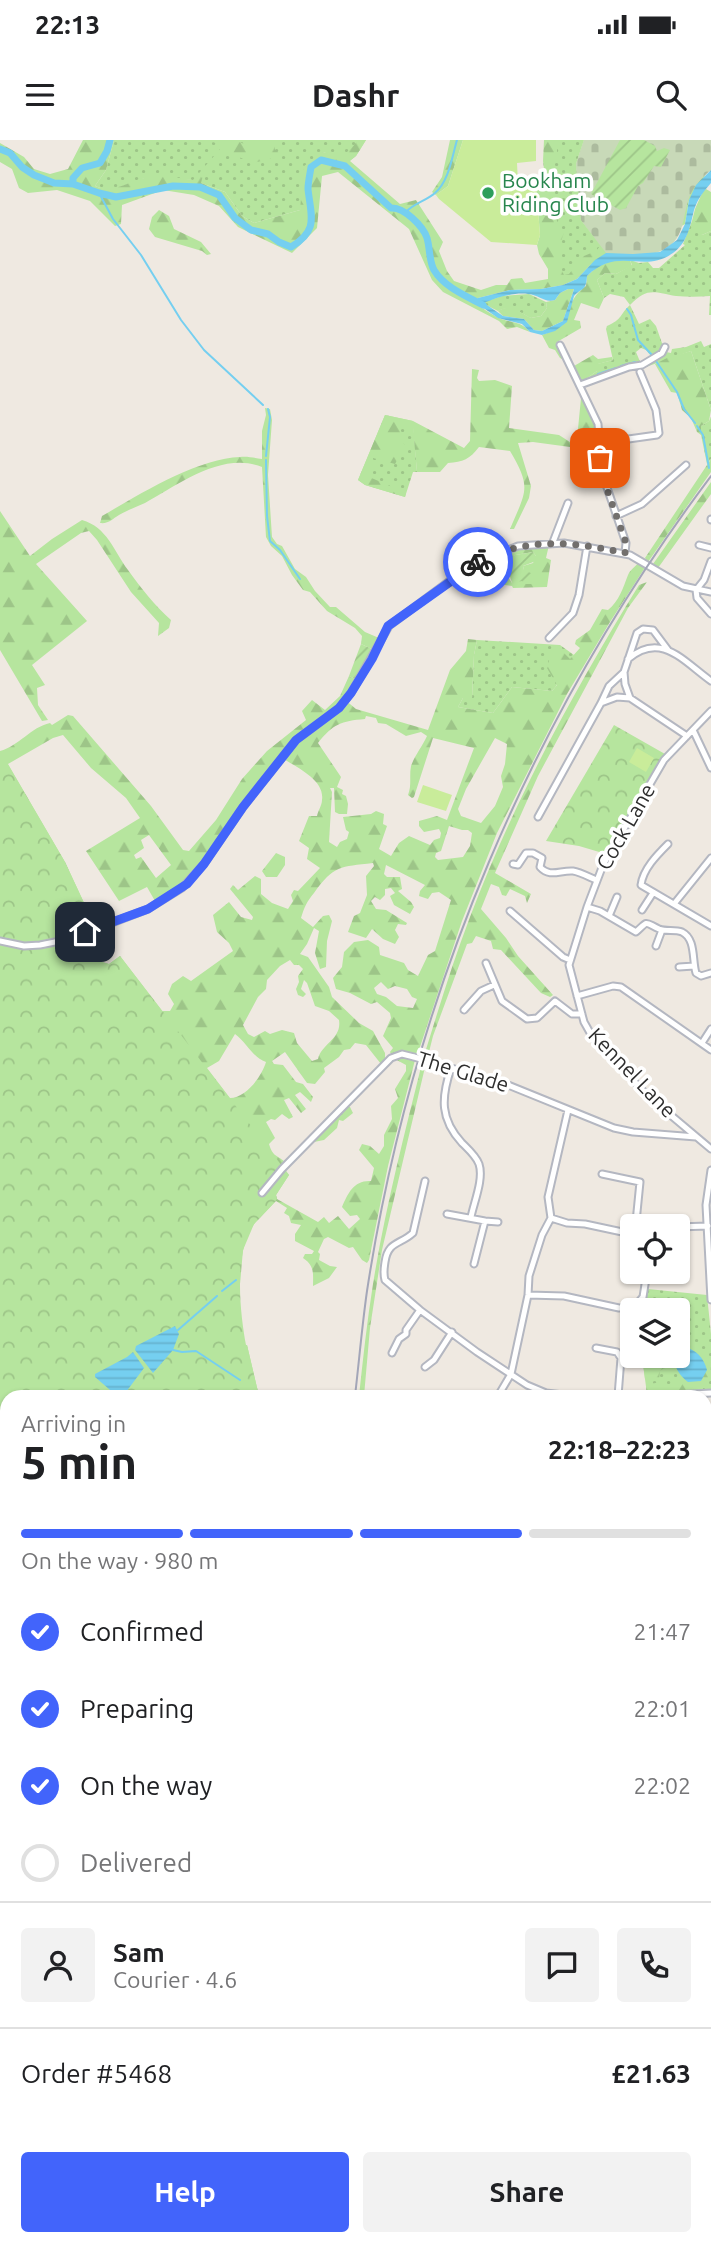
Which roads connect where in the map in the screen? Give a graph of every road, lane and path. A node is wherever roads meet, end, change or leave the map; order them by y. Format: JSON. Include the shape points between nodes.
{"nodes":[{"id":1,"x":560,"y":345,"type":"dead end"},
{"id":2,"x":665,"y":347,"type":"dead end"},
{"id":3,"x":640,"y":372,"type":"dead end"},
{"id":4,"x":580,"y":385,"type":"junction"},
{"id":5,"x":600,"y":443,"type":"junction"},
{"id":6,"x":685,"y":465,"type":"dead end"},
{"id":7,"x":568,"y":503,"type":"dead end"},
{"id":8,"x":616,"y":516,"type":"junction"},
{"id":9,"x":553,"y":542,"type":"junction"},
{"id":10,"x":699,"y":545,"type":"dead end"},
{"id":11,"x":587,"y":546,"type":"junction"},
{"id":12,"x":711,"y":548,"type":"edge"},
{"id":13,"x":625,"y":553,"type":"junction"},
{"id":14,"x":711,"y":561,"type":"edge"},
{"id":15,"x":696,"y":590,"type":"junction"},
{"id":16,"x":711,"y":592,"type":"edge"},
{"id":17,"x":711,"y":614,"type":"edge"},
{"id":18,"x":550,"y":638,"type":"dead end"},
{"id":19,"x":668,"y":650,"type":"junction"},
{"id":20,"x":628,"y":659,"type":"junction"},
{"id":21,"x":624,"y":673,"type":"junction"},
{"id":22,"x":711,"y":681,"type":"edge"},
{"id":23,"x":630,"y":698,"type":"junction"},
{"id":24,"x":601,"y":703,"type":"junction"},
{"id":25,"x":711,"y":711,"type":"edge"},
{"id":26,"x":693,"y":730,"type":"junction"},
{"id":27,"x":687,"y":736,"type":"junction"},
{"id":28,"x":711,"y":768,"type":"edge"},
{"id":29,"x":538,"y":817,"type":"dead end"},
{"id":30,"x":668,"y":844,"type":"dead end"},
{"id":31,"x":711,"y":858,"type":"edge"},
{"id":32,"x":513,"y":864,"type":"dead end"},
{"id":33,"x":596,"y":880,"type":"junction"},
{"id":34,"x":653,"y":892,"type":"junction"},
{"id":35,"x":617,"y":897,"type":"dead end"},
{"id":36,"x":674,"y":904,"type":"junction"},
{"id":37,"x":587,"y":907,"type":"junction"},
{"id":38,"x":642,"y":910,"type":"dead end"},
{"id":39,"x":510,"y":911,"type":"dead end"},
{"id":40,"x":711,"y":915,"type":"edge"},
{"id":41,"x":609,"y":916,"type":"junction"},
{"id":42,"x":708,"y":924,"type":"edge"},
{"id":43,"x":662,"y":930,"type":"junction"},
{"id":44,"x":0,"y":940,"type":"edge"},
{"id":45,"x":656,"y":946,"type":"dead end"},
{"id":46,"x":570,"y":960,"type":"junction"},
{"id":47,"x":485,"y":963,"type":"dead end"},
{"id":48,"x":694,"y":966,"type":"junction"},
{"id":49,"x":679,"y":967,"type":"dead end"},
{"id":50,"x":711,"y":973,"type":"edge"},
{"id":51,"x":495,"y":985,"type":"junction"},
{"id":52,"x":577,"y":996,"type":"junction"},
{"id":53,"x":464,"y":1010,"type":"dead end"},
{"id":54,"x":582,"y":1014,"type":"junction"},
{"id":55,"x":711,"y":1029,"type":"edge"},
{"id":56,"x":702,"y":1044,"type":"junction"},
{"id":57,"x":711,"y":1050,"type":"edge"},
{"id":58,"x":451,"y":1068,"type":"junction"},
{"id":59,"x":568,"y":1110,"type":"junction"},
{"id":60,"x":677,"y":1120,"type":"junction"},
{"id":61,"x":673,"y":1135,"type":"junction"},
{"id":62,"x":696,"y":1137,"type":"junction"},
{"id":63,"x":711,"y":1149,"type":"edge"},
{"id":64,"x":711,"y":1170,"type":"edge"},
{"id":65,"x":602,"y":1174,"type":"dead end"},
{"id":66,"x":425,"y":1181,"type":"dead end"},
{"id":67,"x":262,"y":1194,"type":"dead end"},
{"id":68,"x":447,"y":1214,"type":"dead end"},
{"id":69,"x":637,"y":1214,"type":"edge"},
{"id":70,"x":471,"y":1217,"type":"junction"},
{"id":71,"x":551,"y":1219,"type":"junction"},
{"id":72,"x":485,"y":1221,"type":"junction"},
{"id":73,"x":498,"y":1222,"type":"dead end"},
{"id":74,"x":708,"y":1226,"type":"junction"},
{"id":75,"x":690,"y":1227,"type":"edge"},
{"id":76,"x":620,"y":1232,"type":"edge"},
{"id":77,"x":710,"y":1238,"type":"edge"},
{"id":78,"x":474,"y":1264,"type":"dead end"},
{"id":79,"x":645,"y":1284,"type":"edge"},
{"id":80,"x":711,"y":1292,"type":"edge"},
{"id":81,"x":528,"y":1295,"type":"junction"},
{"id":82,"x":711,"y":1300,"type":"edge"},
{"id":83,"x":420,"y":1310,"type":"junction"},
{"id":84,"x":452,"y":1332,"type":"junction"},
{"id":85,"x":596,"y":1348,"type":"dead end"},
{"id":86,"x":392,"y":1353,"type":"dead end"},
{"id":87,"x":425,"y":1367,"type":"dead end"},
{"id":88,"x":511,"y":1374,"type":"junction"},
{"id":89,"x":502,"y":1390,"type":"edge"},
{"id":90,"x":536,"y":1390,"type":"edge"},
{"id":91,"x":618,"y":1390,"type":"edge"}],
"edges":[{"from":1,"to":4,"type":"street"},
{"from":2,"to":4,"type":"street","via":[[642,365]]},
{"from":3,"to":5,"type":"street","via":[[656,410],[659,433]]},
{"from":4,"to":5,"type":"street","via":[[595,414]]},
{"from":5,"to":8,"type":"street","via":[[602,473]]},
{"from":6,"to":8,"type":"street","via":[[642,504]]},
{"from":7,"to":9,"type":"street"},
{"from":8,"to":13,"type":"street"},
{"from":9,"to":11,"type":"street"},
{"from":9,"to":44,"type":"street","via":[[518,546],[481,561],[393,621],[351,693],[339,708],[296,740],[182,888],[148,909],[70,939],[24,946]]},
{"from":10,"to":12,"type":"street"},
{"from":11,"to":13,"type":"street"},
{"from":11,"to":18,"type":"street","via":[[573,613]]},
{"from":13,"to":15,"type":"street"},
{"from":14,"to":15,"type":"street"},
{"from":15,"to":16,"type":"street"},
{"from":15,"to":17,"type":"street"},
{"from":19,"to":20,"type":"street","via":[[649,647]]},
{"from":19,"to":20,"type":"street","via":[[655,632],[643,629],[636,635]]},
{"from":19,"to":22,"type":"street"},
{"from":20,"to":21,"type":"street"},
{"from":21,"to":23,"type":"street"},
{"from":21,"to":24,"type":"street","via":[[609,686]]},
{"from":23,"to":24,"type":"street","via":[[617,696]]},
{"from":23,"to":27,"type":"street"},
{"from":24,"to":29,"type":"street"},
{"from":25,"to":26,"type":"street","name":"Cock Lane"},
{"from":26,"to":27,"type":"street","name":"Cock Lane"},
{"from":26,"to":28,"type":"street"},
{"from":27,"to":33,"type":"street","name":"Cock Lane","via":[[664,760]]},
{"from":30,"to":34,"type":"street","via":[[641,880],[641,885]]},
{"from":31,"to":36,"type":"street"},
{"from":32,"to":33,"type":"street","via":[[526,853],[534,853],[542,858],[540,869],[551,874],[575,871]]},
{"from":33,"to":37,"type":"street","name":"Cock Lane"},
{"from":34,"to":36,"type":"street"},
{"from":34,"to":38,"type":"street"},
{"from":35,"to":41,"type":"street"},
{"from":36,"to":42,"type":"street"},
{"from":37,"to":41,"type":"street"},
{"from":37,"to":46,"type":"street","name":"Cock Lane"},
{"from":39,"to":46,"type":"street"},
{"from":40,"to":42,"type":"street"},
{"from":41,"to":43,"type":"street","via":[[636,932],[648,922]]},
{"from":43,"to":45,"type":"street"},
{"from":43,"to":48,"type":"street","via":[[679,930],[688,937]]},
{"from":46,"to":52,"type":"street"},
{"from":47,"to":51,"type":"street"},
{"from":48,"to":49,"type":"street"},
{"from":48,"to":50,"type":"street","via":[[698,976]]},
{"from":51,"to":53,"type":"street","via":[[481,991]]},
{"from":51,"to":54,"type":"street","name":"Kennel Lane","via":[[505,1003],[530,1020],[555,1001],[572,1014]]},
{"from":52,"to":54,"type":"street"},
{"from":52,"to":56,"type":"street","via":[[621,987]]},
{"from":54,"to":60,"type":"street","name":"Kennel Lane","via":[[593,1038]]},
{"from":55,"to":56,"type":"street"},
{"from":56,"to":57,"type":"street"},
{"from":58,"to":59,"type":"street","name":"The Glade"},
{"from":58,"to":67,"type":"street","name":"The Glade","bridge":true,"via":[[402,1054],[391,1058]]},
{"from":58,"to":70,"type":"street","via":[[445,1116],[480,1168]]},
{"from":59,"to":61,"type":"street","name":"The Glade","via":[[623,1131]]},
{"from":59,"to":71,"type":"street","via":[[548,1197]]},
{"from":60,"to":61,"type":"street"},
{"from":60,"to":62,"type":"street","name":"Kennel Lane"},
{"from":61,"to":62,"type":"street","name":"The Glade"},
{"from":62,"to":63,"type":"street","name":"Kennel Lane"},
{"from":64,"to":74,"type":"street","via":[[706,1196]]},
{"from":65,"to":69,"type":"street","via":[[640,1182]]},
{"from":66,"to":83,"type":"street","via":[[413,1233],[388,1250],[383,1273],[388,1283]]},
{"from":68,"to":70,"type":"street"},
{"from":70,"to":72,"type":"street"},
{"from":71,"to":76,"type":"street"},
{"from":71,"to":81,"type":"street","via":[[529,1276]]},
{"from":72,"to":73,"type":"street"},
{"from":72,"to":78,"type":"street"},
{"from":74,"to":75,"type":"street"},
{"from":74,"to":77,"type":"street"},
{"from":77,"to":80,"type":"street"},
{"from":79,"to":81,"type":"street","via":[[643,1297],[626,1308],[564,1296]]},
{"from":80,"to":82,"type":"street"},
{"from":81,"to":88,"type":"street"},
{"from":83,"to":84,"type":"street"},
{"from":83,"to":86,"type":"street"},
{"from":84,"to":87,"type":"street"},
{"from":84,"to":88,"type":"street"},
{"from":85,"to":91,"type":"street","via":[[617,1352],[621,1358]]},
{"from":88,"to":89,"type":"street"},
{"from":88,"to":90,"type":"street"}]}
